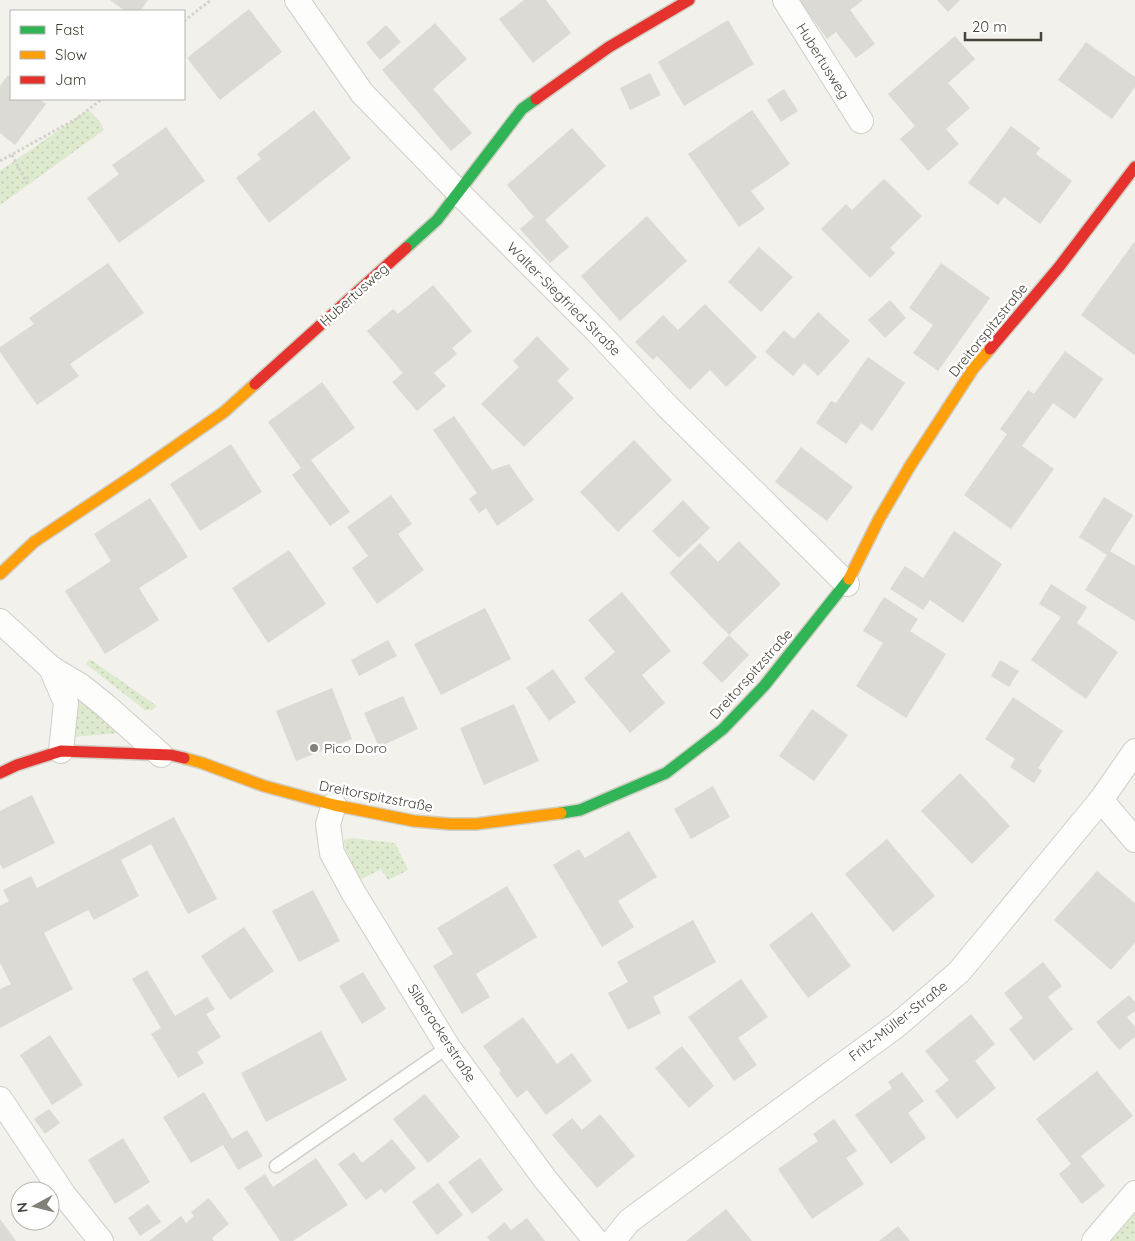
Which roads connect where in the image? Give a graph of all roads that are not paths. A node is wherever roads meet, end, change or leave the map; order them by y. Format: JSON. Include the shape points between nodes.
{"nodes":[{"id":1,"x":297,"y":0,"type":"edge"},
{"id":2,"x":689,"y":0,"type":"edge"},
{"id":3,"x":785,"y":0,"type":"edge"},
{"id":4,"x":861,"y":121,"type":"dead end"},
{"id":5,"x":1135,"y":167,"type":"edge"},
{"id":6,"x":459,"y":193,"type":"junction"},
{"id":7,"x":0,"y":574,"type":"edge"},
{"id":8,"x":846,"y":584,"type":"junction"},
{"id":9,"x":0,"y":622,"type":"edge"},
{"id":10,"x":51,"y":668,"type":"junction"},
{"id":11,"x":1135,"y":751,"type":"edge"},
{"id":12,"x":61,"y":752,"type":"junction"},
{"id":13,"x":161,"y":755,"type":"junction"},
{"id":14,"x":0,"y":773,"type":"edge"},
{"id":15,"x":1101,"y":800,"type":"junction"},
{"id":16,"x":334,"y":805,"type":"junction"},
{"id":17,"x":1135,"y":840,"type":"edge"},
{"id":18,"x":448,"y":1047,"type":"junction"},
{"id":19,"x":0,"y":1099,"type":"edge"},
{"id":20,"x":276,"y":1166,"type":"dead end"},
{"id":21,"x":1135,"y":1193,"type":"edge"},
{"id":22,"x":101,"y":1241,"type":"edge"},
{"id":23,"x":596,"y":1241,"type":"edge"},
{"id":24,"x":613,"y":1241,"type":"edge"},
{"id":25,"x":1094,"y":1241,"type":"edge"}],
"edges":[{"from":1,"to":6,"type":"street","name":"Walter-Siegfried-Straße","via":[[362,93]]},
{"from":2,"to":6,"type":"street","name":"Hubertusweg","via":[[608,47],[522,109]]},
{"from":3,"to":4,"type":"street","name":"Hubertusweg"},
{"from":5,"to":8,"type":"street","name":"Dreitorspitzstraße","via":[[1059,267],[973,369],[910,466]]},
{"from":6,"to":7,"type":"street","name":"Hubertusweg","via":[[437,220],[224,412],[34,542]]},
{"from":6,"to":8,"type":"street","name":"Walter-Siegfried-Straße"},
{"from":8,"to":16,"type":"street","name":"Dreitorspitzstraße","via":[[764,686],[723,729],[666,773],[580,810],[476,824],[414,821]]},
{"from":9,"to":10,"type":"street"},
{"from":10,"to":12,"type":"street","via":[[66,703]]},
{"from":10,"to":13,"type":"street","via":[[81,686]]},
{"from":11,"to":15,"type":"street","name":"Fritz-Müller-Straße"},
{"from":12,"to":13,"type":"street","name":"Dreitorspitzstraße"},
{"from":12,"to":14,"type":"street","name":"Dreitorspitzstraße"},
{"from":13,"to":16,"type":"street","name":"Dreitorspitzstraße","via":[[202,763],[264,786]]},
{"from":15,"to":17,"type":"street"},
{"from":15,"to":24,"type":"street","name":"Fritz-Müller-Straße","via":[[960,972],[896,1026],[629,1221]]},
{"from":16,"to":18,"type":"street","name":"Silberackerstraße","via":[[328,824],[332,853]]},
{"from":18,"to":20,"type":"lane"},
{"from":18,"to":23,"type":"street","name":"Silberackerstraße","via":[[545,1179]]},
{"from":19,"to":22,"type":"street","via":[[64,1195]]},
{"from":21,"to":25,"type":"street"}]}
